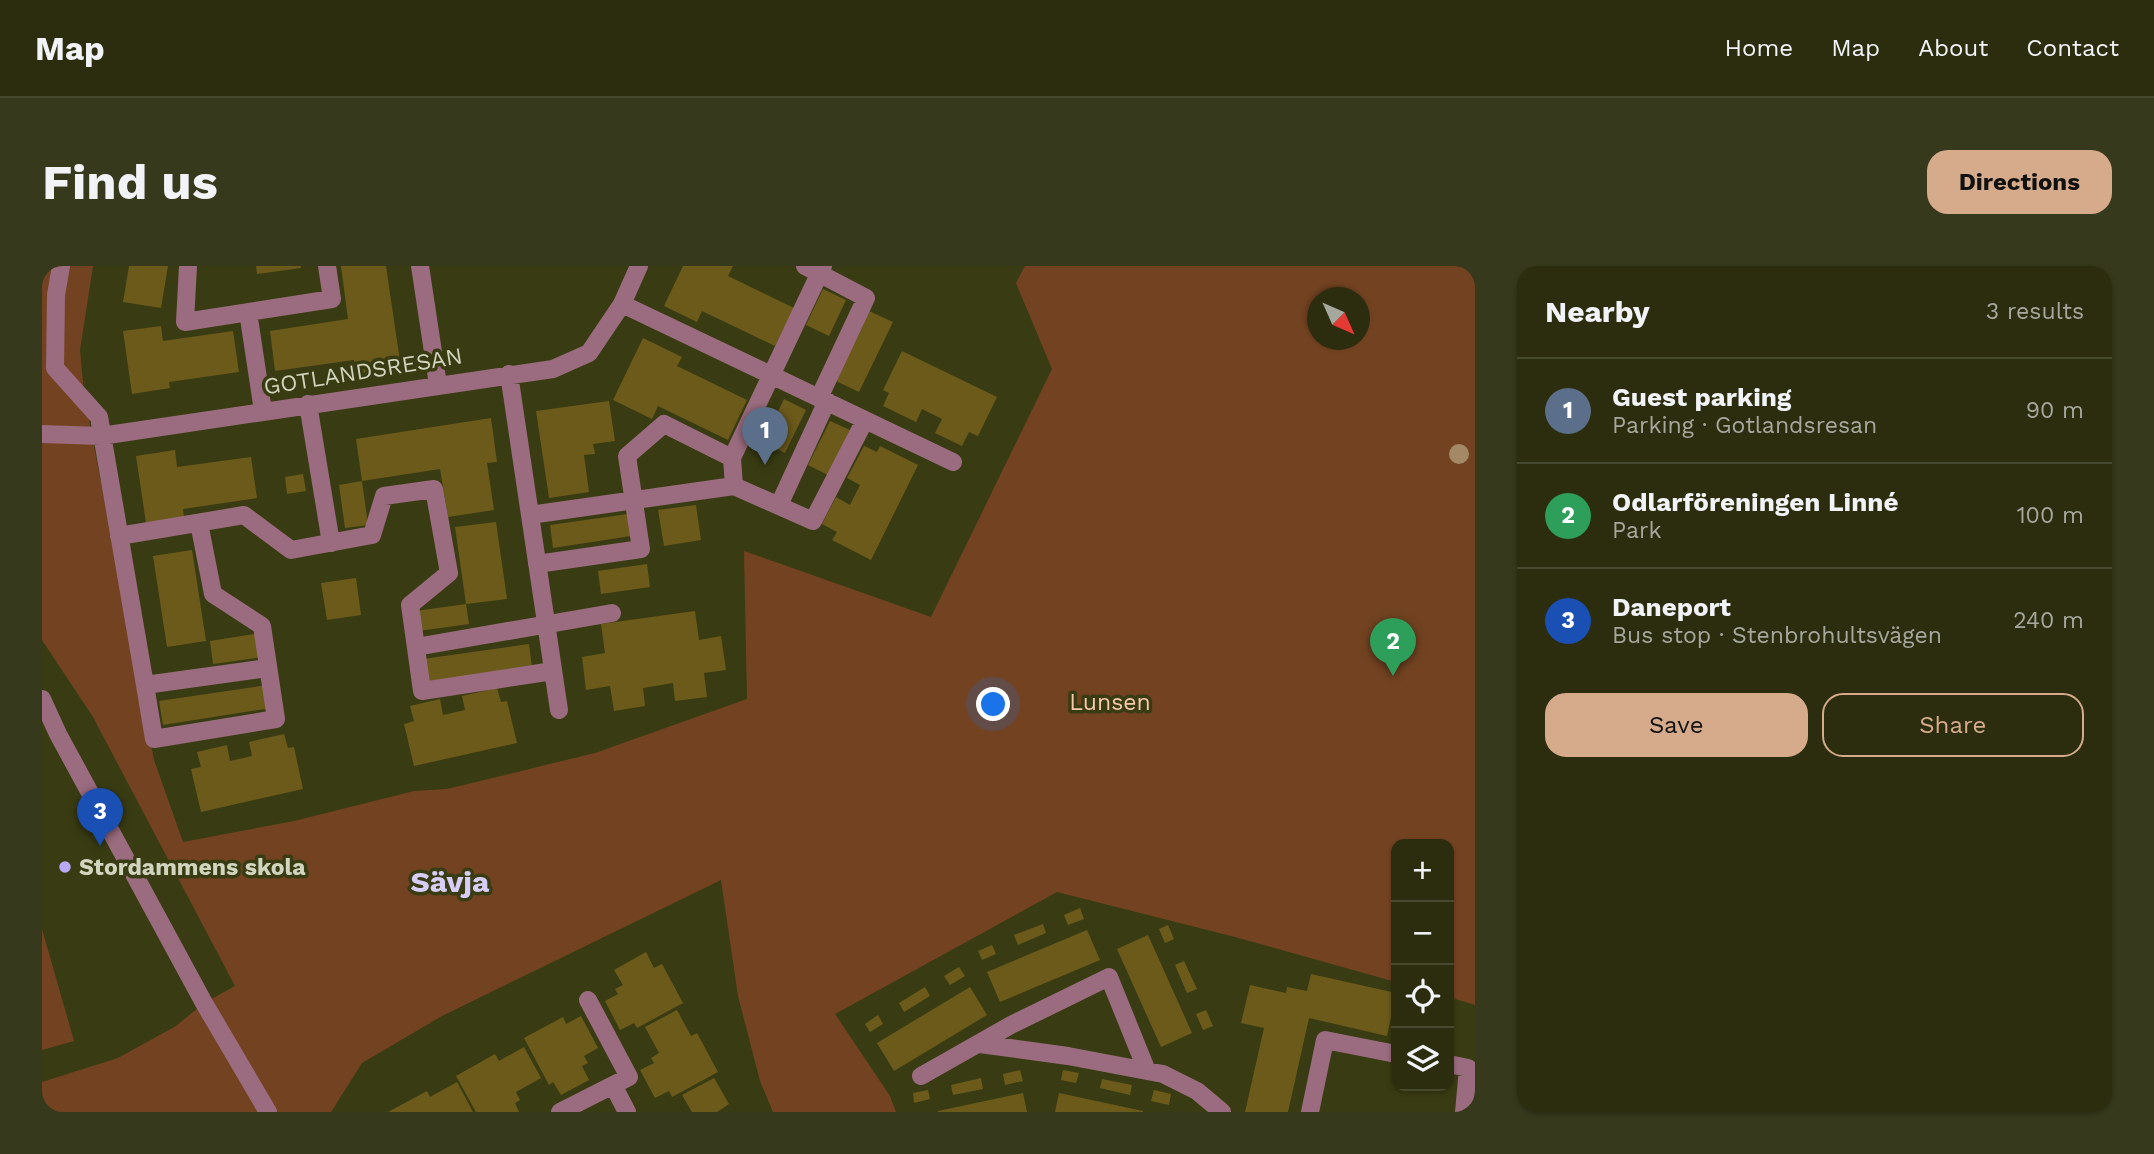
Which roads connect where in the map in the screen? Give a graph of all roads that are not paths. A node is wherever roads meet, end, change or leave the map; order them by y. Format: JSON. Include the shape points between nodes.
{"nodes":[{"id":1,"x":61,"y":266,"type":"edge"},
{"id":2,"x":188,"y":266,"type":"edge"},
{"id":3,"x":327,"y":266,"type":"edge"},
{"id":4,"x":420,"y":266,"type":"edge"},
{"id":5,"x":639,"y":266,"type":"edge"},
{"id":6,"x":816,"y":268,"type":"edge"},
{"id":7,"x":622,"y":304,"type":"junction"},
{"id":8,"x":248,"y":312,"type":"junction"},
{"id":9,"x":509,"y":374,"type":"junction"},
{"id":10,"x":772,"y":376,"type":"junction"},
{"id":11,"x":438,"y":385,"type":"junction"},
{"id":12,"x":823,"y":400,"type":"junction"},
{"id":13,"x":308,"y":404,"type":"junction"},
{"id":14,"x":263,"y":411,"type":"junction"},
{"id":15,"x":865,"y":420,"type":"junction"},
{"id":16,"x":42,"y":435,"type":"edge"},
{"id":17,"x":102,"y":436,"type":"junction"},
{"id":18,"x":732,"y":458,"type":"junction"},
{"id":19,"x":953,"y":462,"type":"dead end"},
{"id":20,"x":734,"y":486,"type":"junction"},
{"id":21,"x":634,"y":500,"type":"junction"},
{"id":22,"x":779,"y":505,"type":"junction"},
{"id":23,"x":530,"y":515,"type":"junction"},
{"id":24,"x":199,"y":523,"type":"junction"},
{"id":25,"x":119,"y":536,"type":"junction"},
{"id":26,"x":331,"y":542,"type":"junction"},
{"id":27,"x":537,"y":564,"type":"junction"},
{"id":28,"x":611,"y":614,"type":"dead end"},
{"id":29,"x":547,"y":626,"type":"junction"},
{"id":30,"x":416,"y":647,"type":"junction"},
{"id":31,"x":268,"y":668,"type":"junction"},
{"id":32,"x":553,"y":671,"type":"junction"},
{"id":33,"x":145,"y":685,"type":"junction"},
{"id":34,"x":42,"y":699,"type":"edge"},
{"id":35,"x":559,"y":710,"type":"dead end"},
{"id":36,"x":588,"y":1000,"type":"dead end"},
{"id":37,"x":980,"y":1044,"type":"junction"},
{"id":38,"x":1391,"y":1053,"type":"edge"},
{"id":39,"x":1454,"y":1065,"type":"edge"},
{"id":40,"x":1147,"y":1071,"type":"junction"},
{"id":41,"x":921,"y":1076,"type":"dead end"},
{"id":42,"x":613,"y":1085,"type":"junction"},
{"id":43,"x":268,"y":1112,"type":"edge"},
{"id":44,"x":560,"y":1112,"type":"edge"},
{"id":45,"x":627,"y":1112,"type":"edge"},
{"id":46,"x":1222,"y":1112,"type":"edge"},
{"id":47,"x":1310,"y":1112,"type":"edge"},
{"id":48,"x":1464,"y":1112,"type":"edge"}],
"edges":[{"from":1,"to":17,"type":"street","via":[[55,368],[99,417]]},
{"from":2,"to":8,"type":"street","via":[[185,322]]},
{"from":3,"to":8,"type":"street","via":[[332,299]]},
{"from":4,"to":11,"type":"street"},
{"from":5,"to":7,"type":"street","name":"GOTLANDSRESAN"},
{"from":6,"to":10,"type":"street"},
{"from":6,"to":12,"type":"street","via":[[866,298]]},
{"from":7,"to":9,"type":"street","name":"GOTLANDSRESAN","via":[[589,353],[553,369]]},
{"from":7,"to":10,"type":"street"},
{"from":8,"to":14,"type":"street"},
{"from":9,"to":11,"type":"street","name":"GOTLANDSRESAN"},
{"from":9,"to":23,"type":"street"},
{"from":10,"to":12,"type":"street"},
{"from":10,"to":18,"type":"street"},
{"from":11,"to":13,"type":"street","name":"GOTLANDSRESAN"},
{"from":12,"to":15,"type":"street"},
{"from":12,"to":22,"type":"street"},
{"from":13,"to":14,"type":"street","name":"GOTLANDSRESAN"},
{"from":13,"to":26,"type":"street"},
{"from":14,"to":17,"type":"street","name":"GOTLANDSRESAN"},
{"from":15,"to":19,"type":"street"},
{"from":15,"to":22,"type":"street","via":[[813,521]]},
{"from":16,"to":17,"type":"street","name":"GOTLANDSRESAN"},
{"from":17,"to":25,"type":"street"},
{"from":18,"to":20,"type":"street"},
{"from":18,"to":21,"type":"street","via":[[664,424],[627,456]]},
{"from":20,"to":21,"type":"street"},
{"from":20,"to":22,"type":"street"},
{"from":21,"to":23,"type":"street"},
{"from":21,"to":27,"type":"street","via":[[641,549]]},
{"from":23,"to":27,"type":"street"},
{"from":24,"to":25,"type":"street"},
{"from":24,"to":26,"type":"street","via":[[244,515],[291,550]]},
{"from":24,"to":31,"type":"street","via":[[213,594],[262,626]]},
{"from":25,"to":33,"type":"street"},
{"from":26,"to":30,"type":"street","via":[[372,535],[384,496],[434,489],[449,573],[410,605]]},
{"from":27,"to":29,"type":"street"},
{"from":28,"to":29,"type":"street"},
{"from":29,"to":30,"type":"street"},
{"from":29,"to":32,"type":"street"},
{"from":30,"to":32,"type":"street","via":[[422,691]]},
{"from":31,"to":33,"type":"street"},
{"from":31,"to":33,"type":"street","via":[[276,719],[154,738]]},
{"from":32,"to":35,"type":"street"},
{"from":34,"to":43,"type":"street","via":[[204,1003]]},
{"from":36,"to":42,"type":"street","via":[[629,1077]]},
{"from":37,"to":40,"type":"street"},
{"from":37,"to":40,"type":"street","via":[[1109,977]]},
{"from":37,"to":41,"type":"street"},
{"from":38,"to":47,"type":"street","via":[[1325,1040]]},
{"from":39,"to":48,"type":"street","via":[[1468,1068]]},
{"from":40,"to":46,"type":"street","via":[[1197,1091]]},
{"from":42,"to":44,"type":"street"},
{"from":42,"to":45,"type":"street"}]}
